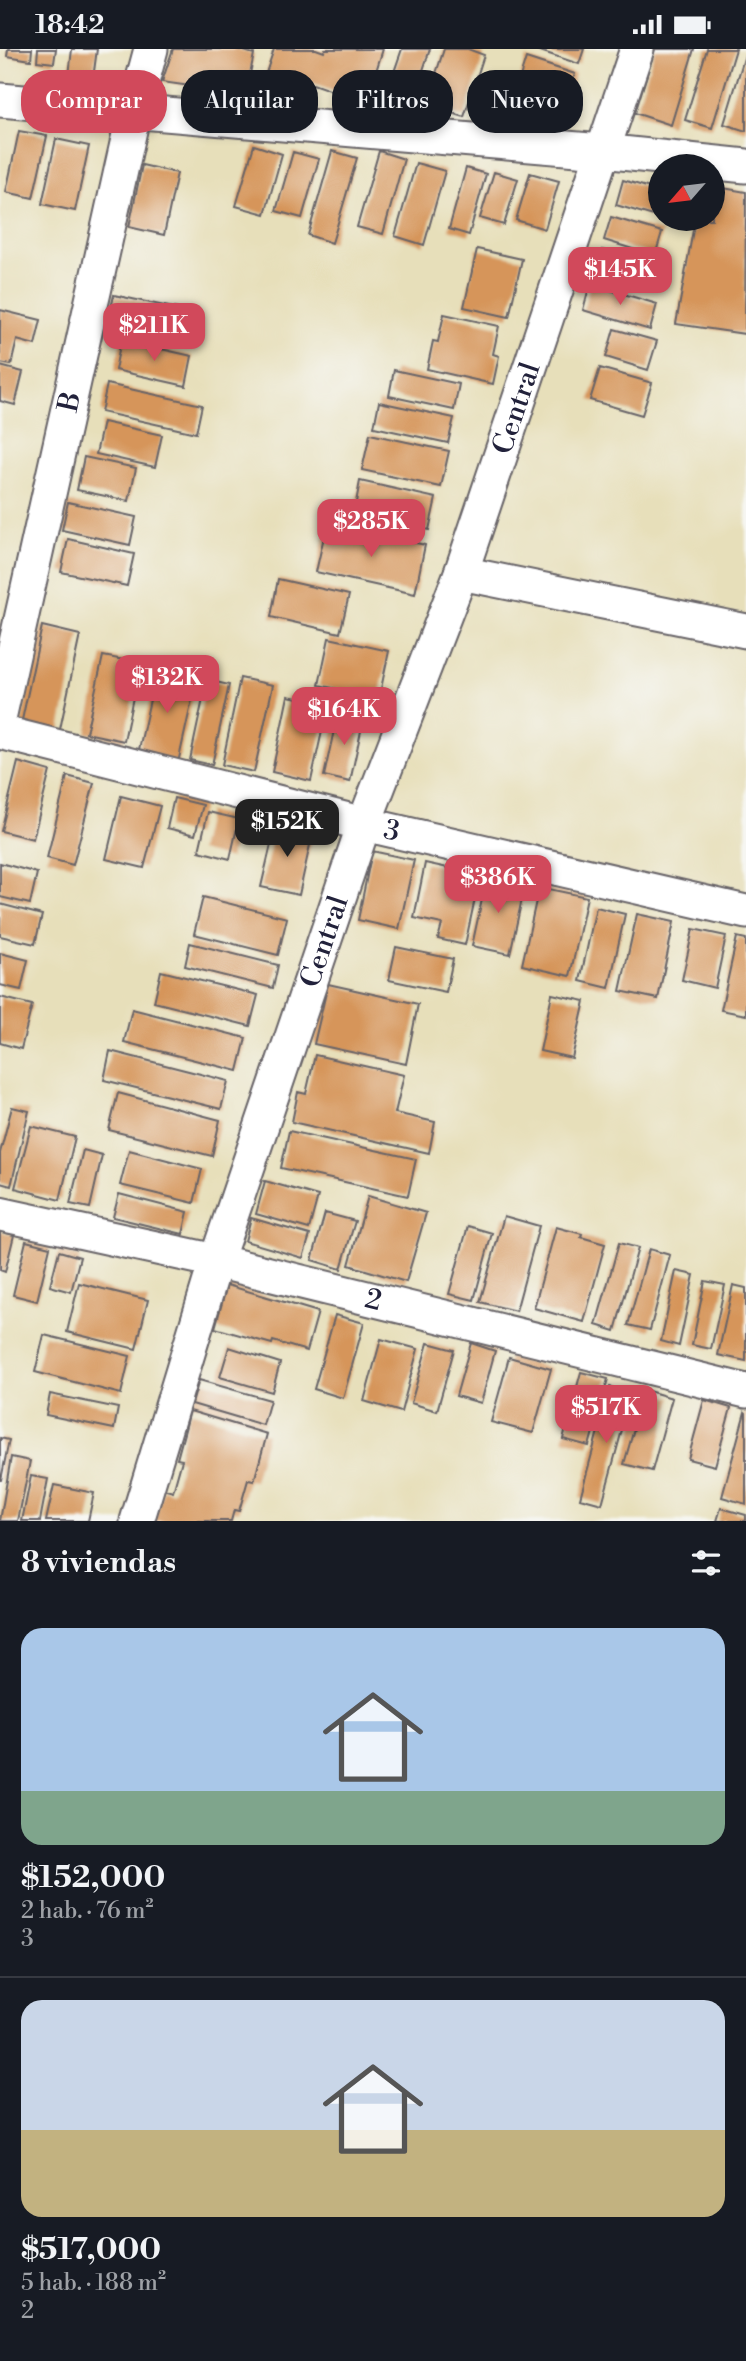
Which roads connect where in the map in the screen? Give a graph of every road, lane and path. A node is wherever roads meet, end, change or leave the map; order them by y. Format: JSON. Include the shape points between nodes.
{"nodes":[{"id":1,"x":151,"y":49,"type":"edge"},
{"id":2,"x":636,"y":49,"type":"edge"},
{"id":3,"x":145,"y":70,"type":"edge"},
{"id":4,"x":0,"y":100,"type":"edge"},
{"id":5,"x":21,"y":102,"type":"edge"},
{"id":6,"x":167,"y":115,"type":"edge"},
{"id":7,"x":129,"y":133,"type":"edge"},
{"id":8,"x":602,"y":151,"type":"junction"},
{"id":9,"x":746,"y":166,"type":"edge"},
{"id":10,"x":461,"y":573,"type":"junction"},
{"id":11,"x":746,"y":631,"type":"edge"},
{"id":12,"x":0,"y":714,"type":"edge"},
{"id":13,"x":0,"y":732,"type":"edge"},
{"id":14,"x":364,"y":824,"type":"junction"},
{"id":15,"x":746,"y":912,"type":"edge"},
{"id":16,"x":0,"y":1214,"type":"edge"},
{"id":17,"x":216,"y":1261,"type":"junction"},
{"id":18,"x":746,"y":1391,"type":"edge"},
{"id":19,"x":138,"y":1521,"type":"edge"}],
"edges":[{"from":1,"to":3,"type":"street","name":"B"},
{"from":2,"to":8,"type":"street","name":"Central"},
{"from":4,"to":5,"type":"street"},
{"from":6,"to":8,"type":"street"},
{"from":7,"to":12,"type":"street","name":"B"},
{"from":8,"to":9,"type":"street"},
{"from":8,"to":10,"type":"street","name":"Central"},
{"from":10,"to":11,"type":"street"},
{"from":10,"to":14,"type":"street","name":"Central"},
{"from":13,"to":14,"type":"street","name":"3"},
{"from":14,"to":15,"type":"street","name":"3"},
{"from":14,"to":17,"type":"street","name":"Central"},
{"from":16,"to":17,"type":"street","name":"2"},
{"from":17,"to":18,"type":"street","name":"2"},
{"from":17,"to":19,"type":"street","name":"Central"}]}
